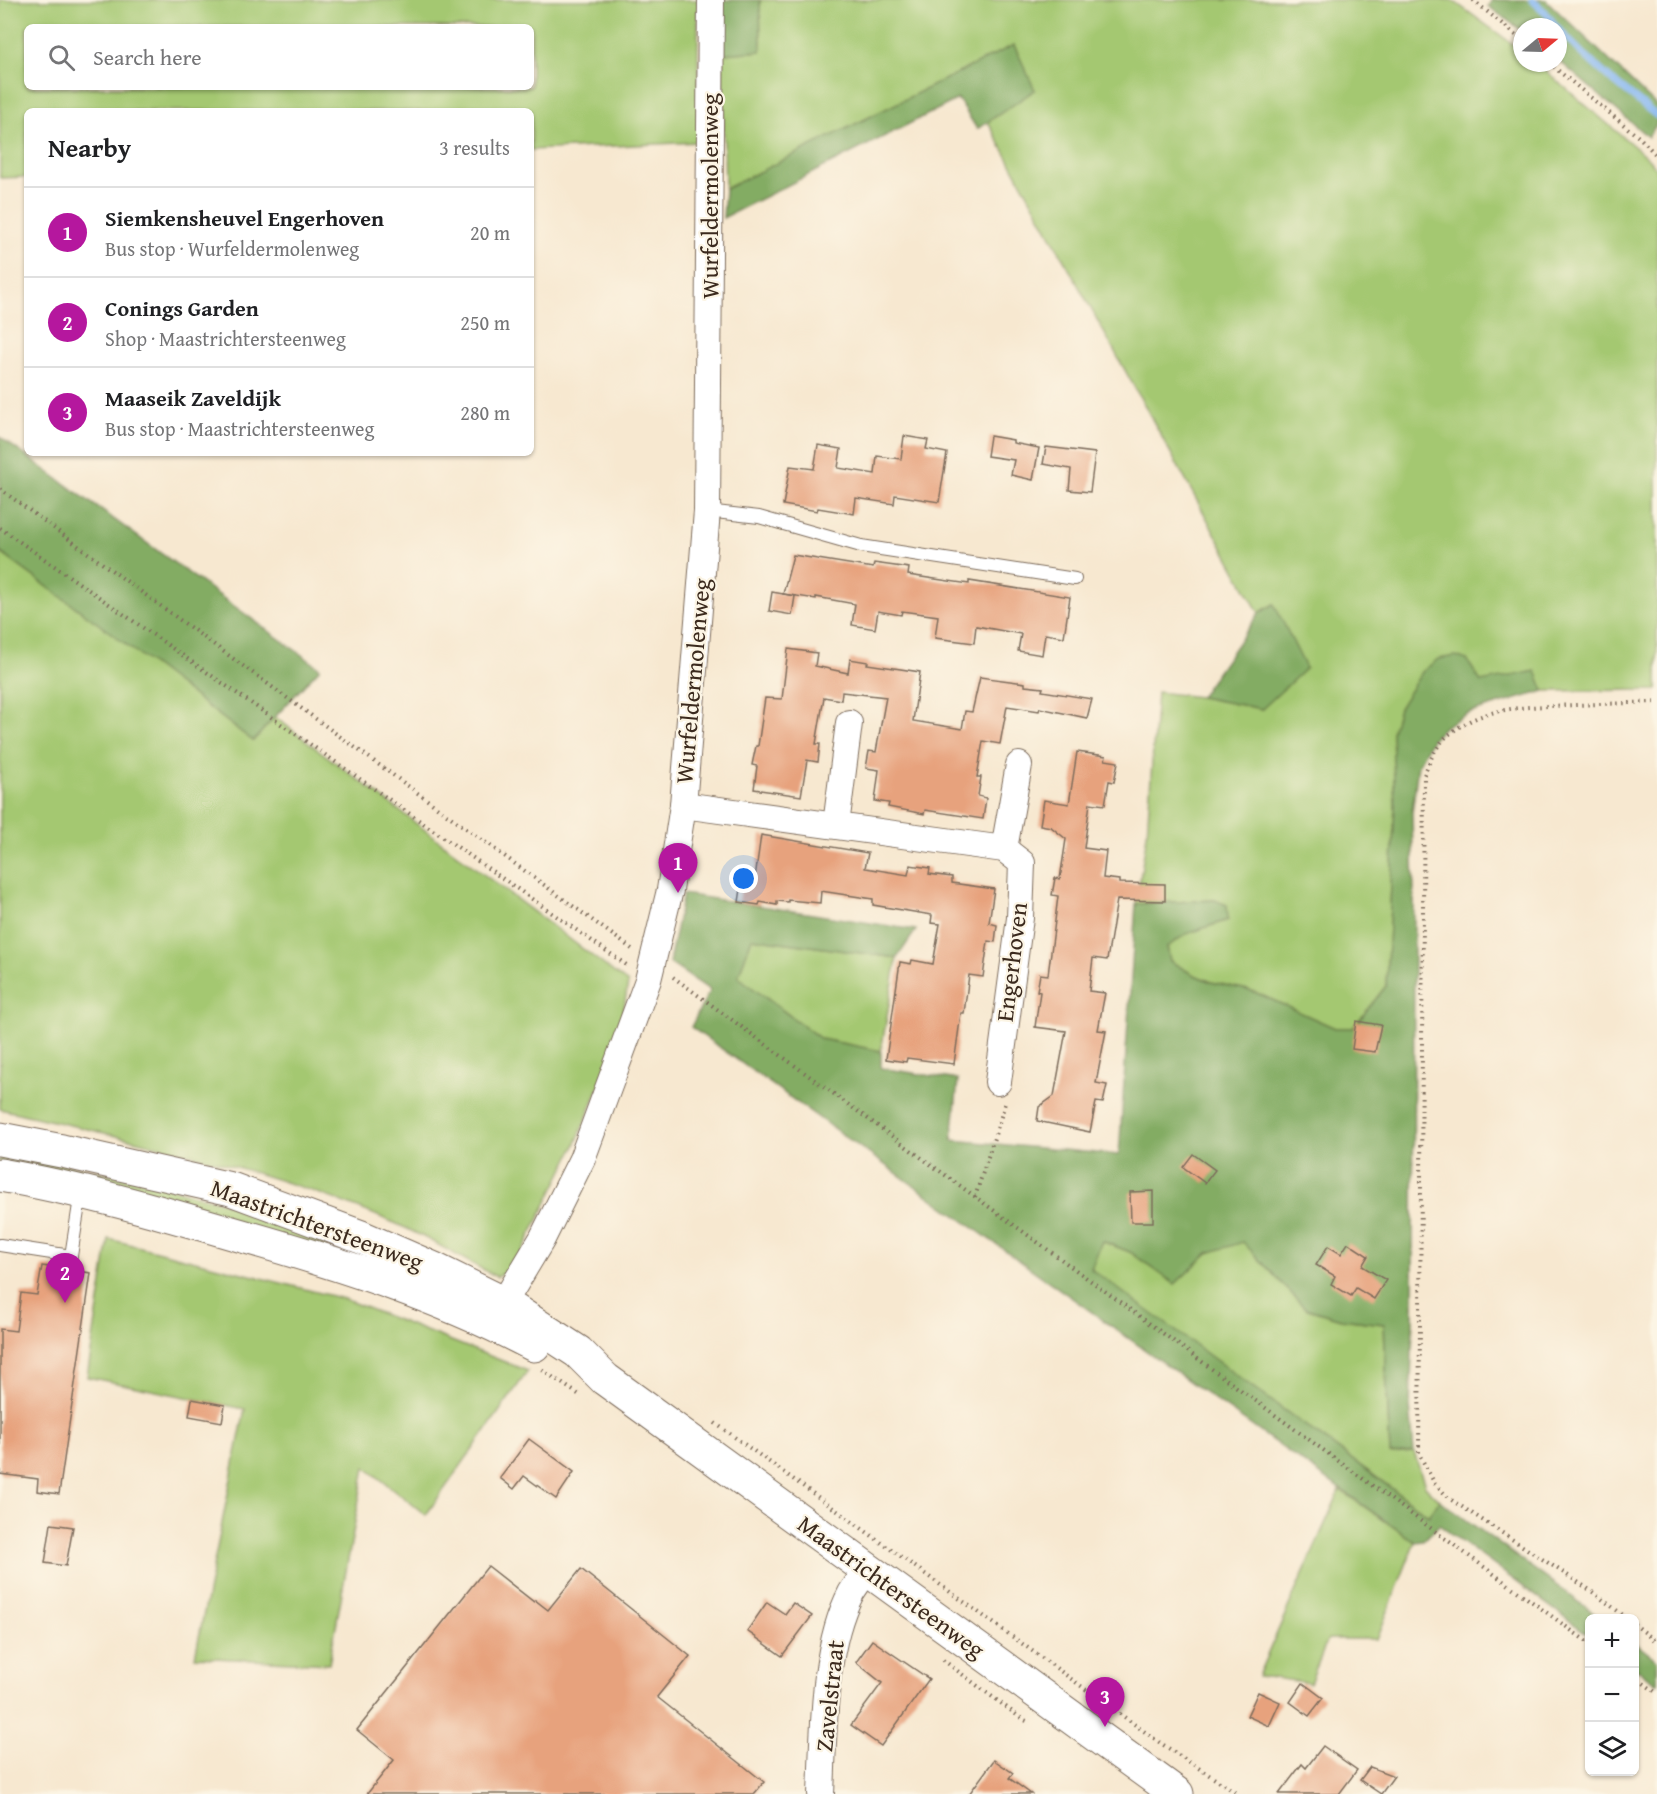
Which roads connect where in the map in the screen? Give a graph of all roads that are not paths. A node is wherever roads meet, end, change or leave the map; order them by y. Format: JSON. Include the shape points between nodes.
{"nodes":[{"id":1,"x":711,"y":0,"type":"edge"},
{"id":2,"x":707,"y":511,"type":"junction"},
{"id":3,"x":1075,"y":579,"type":"dead end"},
{"id":4,"x":849,"y":723,"type":"dead end"},
{"id":5,"x":1019,"y":765,"type":"dead end"},
{"id":6,"x":683,"y":806,"type":"junction"},
{"id":7,"x":836,"y":825,"type":"junction"},
{"id":8,"x":1004,"y":849,"type":"junction"},
{"id":9,"x":998,"y":1082,"type":"road end"},
{"id":10,"x":0,"y":1139,"type":"edge"},
{"id":11,"x":0,"y":1175,"type":"edge"},
{"id":12,"x":81,"y":1192,"type":"junction"},
{"id":13,"x":361,"y":1237,"type":"junction"},
{"id":14,"x":0,"y":1245,"type":"edge"},
{"id":15,"x":351,"y":1269,"type":"junction"},
{"id":16,"x":497,"y":1313,"type":"junction"},
{"id":17,"x":867,"y":1570,"type":"junction"},
{"id":18,"x":821,"y":1794,"type":"edge"},
{"id":19,"x":1177,"y":1794,"type":"edge"}],
"edges":[{"from":1,"to":2,"type":"street","name":"Wurfeldermolenweg"},
{"from":2,"to":3,"type":"lane","via":[[759,517],[861,546]]},
{"from":2,"to":6,"type":"street","name":"Wurfeldermolenweg"},
{"from":4,"to":7,"type":"street"},
{"from":5,"to":8,"type":"street"},
{"from":6,"to":7,"type":"street"},
{"from":6,"to":16,"type":"street","name":"Wurfeldermolenweg","via":[[670,890],[650,973],[582,1159],[542,1239]]},
{"from":7,"to":8,"type":"street"},
{"from":8,"to":9,"type":"street","name":"Engerhoven","via":[[1022,863],[1020,918]]},
{"from":10,"to":13,"type":"main road","name":"Maastrichtersteenweg","via":[[231,1189]]},
{"from":11,"to":12,"type":"main road","name":"Maastrichtersteenweg"},
{"from":12,"to":14,"type":"lane","via":[[70,1256]]},
{"from":12,"to":15,"type":"main road","name":"Maastrichtersteenweg"},
{"from":13,"to":15,"type":"street"},
{"from":13,"to":16,"type":"main road","name":"Maastrichtersteenweg","via":[[432,1268]]},
{"from":15,"to":16,"type":"main road","name":"Maastrichtersteenweg","via":[[444,1302]]},
{"from":16,"to":17,"type":"main road","name":"Maastrichtersteenweg","via":[[579,1352],[605,1379]]},
{"from":17,"to":18,"type":"street","name":"Zavelstraat","via":[[838,1627],[826,1692]]},
{"from":17,"to":19,"type":"main road","name":"Maastrichtersteenweg"}]}
